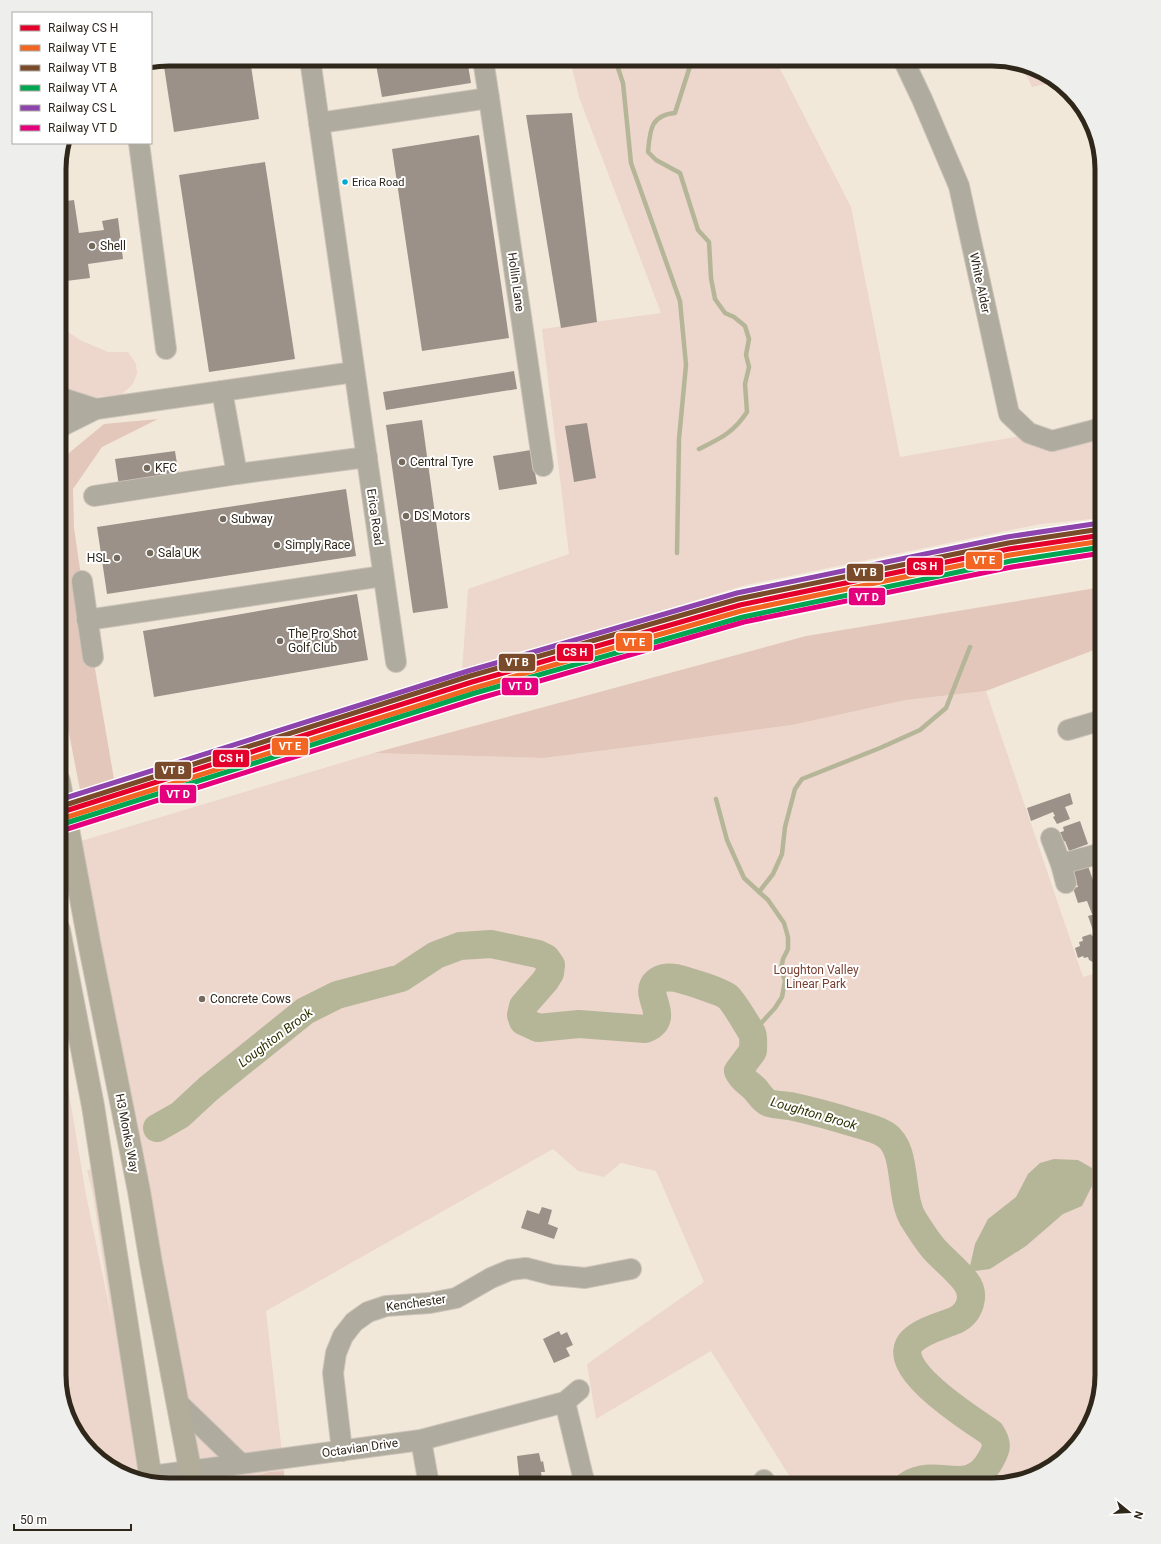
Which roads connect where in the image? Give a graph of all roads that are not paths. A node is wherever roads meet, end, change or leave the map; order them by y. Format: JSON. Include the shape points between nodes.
{"nodes":[{"id":1,"x":311,"y":66,"type":"edge"},
{"id":2,"x":484,"y":66,"type":"edge"},
{"id":3,"x":906,"y":66,"type":"edge"},
{"id":4,"x":489,"y":98,"type":"junction"},
{"id":5,"x":319,"y":123,"type":"junction"},
{"id":6,"x":139,"y":144,"type":"edge"},
{"id":7,"x":166,"y":349,"type":"dead end"},
{"id":8,"x":354,"y":372,"type":"junction"},
{"id":9,"x":222,"y":391,"type":"junction"},
{"id":10,"x":66,"y":399,"type":"edge"},
{"id":11,"x":96,"y":409,"type":"junction"},
{"id":12,"x":66,"y":424,"type":"edge"},
{"id":13,"x":1095,"y":430,"type":"edge"},
{"id":14,"x":367,"y":457,"type":"junction"},
{"id":15,"x":543,"y":466,"type":"dead end"},
{"id":16,"x":237,"y":474,"type":"junction"},
{"id":17,"x":94,"y":496,"type":"dead end"},
{"id":18,"x":383,"y":576,"type":"junction"},
{"id":19,"x":82,"y":581,"type":"dead end"},
{"id":20,"x":87,"y":620,"type":"junction"},
{"id":21,"x":93,"y":657,"type":"dead end"},
{"id":22,"x":396,"y":662,"type":"dead end"},
{"id":23,"x":1095,"y":722,"type":"edge"},
{"id":24,"x":1068,"y":730,"type":"dead end"},
{"id":25,"x":66,"y":818,"type":"edge"},
{"id":26,"x":1051,"y":838,"type":"dead end"},
{"id":27,"x":1095,"y":855,"type":"edge"},
{"id":28,"x":1061,"y":864,"type":"junction"},
{"id":29,"x":1066,"y":883,"type":"dead end"},
{"id":30,"x":66,"y":966,"type":"edge"},
{"id":31,"x":631,"y":1269,"type":"dead end"},
{"id":32,"x":179,"y":1404,"type":"junction"},
{"id":33,"x":421,"y":1440,"type":"junction"},
{"id":34,"x":342,"y":1451,"type":"junction"},
{"id":35,"x":240,"y":1463,"type":"junction"},
{"id":36,"x":151,"y":1476,"type":"edge"},
{"id":37,"x":169,"y":1478,"type":"edge"},
{"id":38,"x":192,"y":1478,"type":"edge"},
{"id":39,"x":427,"y":1478,"type":"edge"},
{"id":40,"x":584,"y":1478,"type":"edge"}],
"edges":[{"from":1,"to":5,"type":"street","name":"Erica Road"},
{"from":2,"to":4,"type":"street","name":"Hollin Lane"},
{"from":3,"to":13,"type":"street","name":"White Alder","via":[[959,186],[1009,414],[1029,433],[1052,441]]},
{"from":4,"to":5,"type":"street"},
{"from":4,"to":15,"type":"street","name":"Hollin Lane"},
{"from":5,"to":8,"type":"street","name":"Erica Road"},
{"from":6,"to":7,"type":"street"},
{"from":8,"to":9,"type":"street"},
{"from":8,"to":14,"type":"street","name":"Erica Road"},
{"from":9,"to":11,"type":"street"},
{"from":9,"to":16,"type":"street"},
{"from":10,"to":11,"type":"street"},
{"from":11,"to":12,"type":"street"},
{"from":14,"to":16,"type":"street"},
{"from":14,"to":18,"type":"street","name":"Erica Road"},
{"from":16,"to":17,"type":"street"},
{"from":18,"to":20,"type":"street"},
{"from":18,"to":22,"type":"street","name":"Erica Road"},
{"from":19,"to":20,"type":"street"},
{"from":20,"to":21,"type":"street"},
{"from":23,"to":24,"type":"street"},
{"from":25,"to":32,"type":"main road","name":"H3 Monks Way"},
{"from":26,"to":28,"type":"street"},
{"from":27,"to":28,"type":"street"},
{"from":28,"to":29,"type":"street"},
{"from":30,"to":36,"type":"main road","via":[[93,1106]]},
{"from":31,"to":34,"type":"street","name":"Kenchester","via":[[585,1278],[521,1268],[491,1278],[456,1298],[430,1303],[386,1306],[368,1312],[354,1322],[343,1336],[336,1353],[333,1373]]},
{"from":32,"to":35,"type":"street"},
{"from":32,"to":38,"type":"main road","name":"H3 Monks Way"},
{"from":33,"to":34,"type":"street","name":"Octavian Drive"},
{"from":33,"to":39,"type":"street"},
{"from":33,"to":40,"type":"street","name":"Octavian Drive","via":[[572,1396]]},
{"from":34,"to":35,"type":"street","name":"Octavian Drive"},
{"from":35,"to":38,"type":"street","name":"Octavian Drive"},
{"from":37,"to":38,"type":"street","name":"Octavian Drive"}]}
